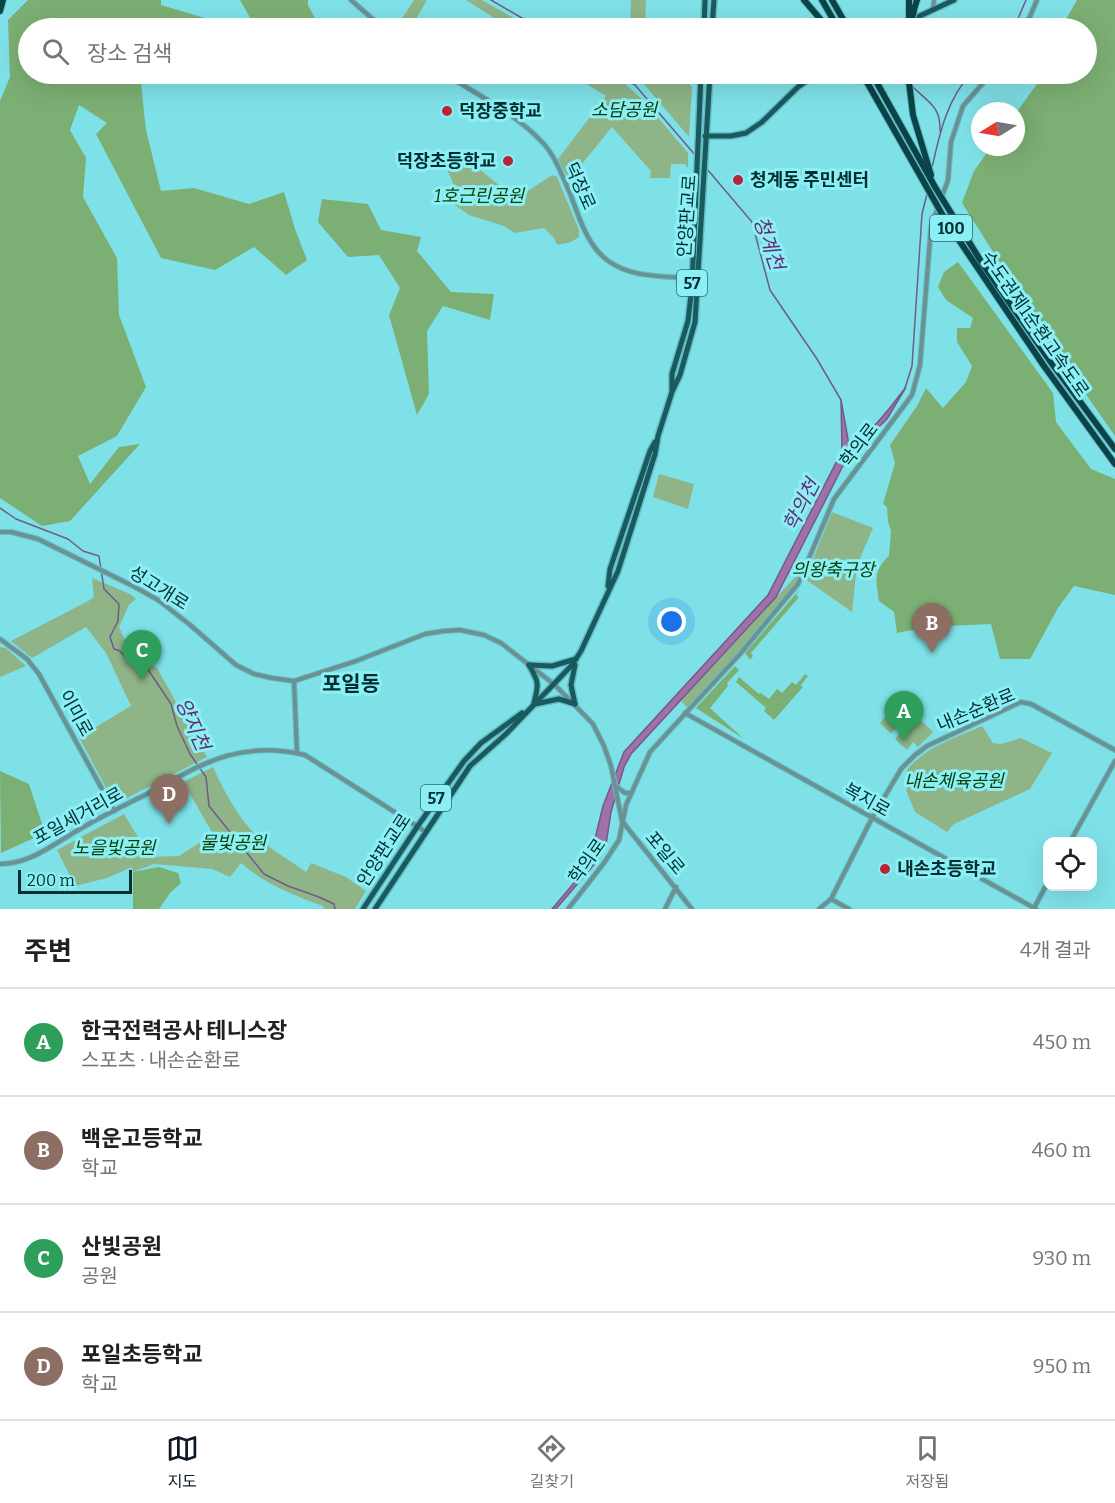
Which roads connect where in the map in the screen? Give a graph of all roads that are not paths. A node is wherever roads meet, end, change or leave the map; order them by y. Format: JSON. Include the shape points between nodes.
{"nodes":[{"id":1,"x":3,"y":0,"type":"edge"},
{"id":2,"x":351,"y":0,"type":"edge"},
{"id":3,"x":705,"y":0,"type":"edge"},
{"id":4,"x":714,"y":0,"type":"edge"},
{"id":5,"x":804,"y":0,"type":"edge"},
{"id":6,"x":822,"y":0,"type":"edge"},
{"id":7,"x":832,"y":0,"type":"edge"},
{"id":8,"x":909,"y":0,"type":"edge"},
{"id":9,"x":917,"y":0,"type":"edge"},
{"id":10,"x":934,"y":0,"type":"edge"},
{"id":11,"x":954,"y":0,"type":"edge"},
{"id":12,"x":1037,"y":0,"type":"edge"},
{"id":13,"x":933,"y":10,"type":"junction"},
{"id":14,"x":0,"y":11,"type":"edge"},
{"id":15,"x":372,"y":18,"type":"edge"},
{"id":16,"x":704,"y":18,"type":"edge"},
{"id":17,"x":713,"y":18,"type":"edge"},
{"id":18,"x":819,"y":18,"type":"edge"},
{"id":19,"x":832,"y":18,"type":"edge"},
{"id":20,"x":842,"y":18,"type":"edge"},
{"id":21,"x":909,"y":18,"type":"edge"},
{"id":22,"x":912,"y":18,"type":"edge"},
{"id":23,"x":916,"y":18,"type":"edge"},
{"id":24,"x":1029,"y":18,"type":"edge"},
{"id":25,"x":461,"y":84,"type":"edge"},
{"id":26,"x":701,"y":84,"type":"edge"},
{"id":27,"x":710,"y":84,"type":"edge"},
{"id":28,"x":802,"y":84,"type":"edge"},
{"id":29,"x":868,"y":84,"type":"edge"},
{"id":30,"x":878,"y":84,"type":"edge"},
{"id":31,"x":909,"y":84,"type":"edge"},
{"id":32,"x":982,"y":84,"type":"edge"},
{"id":33,"x":698,"y":135,"type":"junction"},
{"id":34,"x":707,"y":136,"type":"junction"},
{"id":35,"x":935,"y":187,"type":"junction"},
{"id":36,"x":695,"y":278,"type":"junction"},
{"id":37,"x":1115,"y":449,"type":"edge"},
{"id":38,"x":1115,"y":464,"type":"edge"},
{"id":39,"x":0,"y":532,"type":"edge"},
{"id":40,"x":0,"y":639,"type":"edge"},
{"id":41,"x":576,"y":659,"type":"junction"},
{"id":42,"x":529,"y":665,"type":"junction"},
{"id":43,"x":294,"y":681,"type":"junction"},
{"id":44,"x":555,"y":685,"type":"junction"},
{"id":45,"x":575,"y":704,"type":"junction"},
{"id":46,"x":532,"y":706,"type":"junction"},
{"id":47,"x":685,"y":713,"type":"junction"},
{"id":48,"x":1115,"y":750,"type":"edge"},
{"id":49,"x":297,"y":753,"type":"junction"},
{"id":50,"x":1115,"y":761,"type":"edge"},
{"id":51,"x":616,"y":785,"type":"junction"},
{"id":52,"x":630,"y":793,"type":"junction"},
{"id":53,"x":114,"y":811,"type":"junction"},
{"id":54,"x":872,"y":818,"type":"junction"},
{"id":55,"x":622,"y":821,"type":"junction"},
{"id":56,"x":417,"y":827,"type":"junction"},
{"id":57,"x":426,"y":832,"type":"junction"},
{"id":58,"x":1073,"y":837,"type":"edge"},
{"id":59,"x":0,"y":864,"type":"edge"},
{"id":60,"x":676,"y":887,"type":"junction"},
{"id":61,"x":1043,"y":890,"type":"edge"},
{"id":62,"x":831,"y":899,"type":"junction"},
{"id":63,"x":363,"y":909,"type":"edge"},
{"id":64,"x":375,"y":909,"type":"edge"},
{"id":65,"x":568,"y":909,"type":"edge"},
{"id":66,"x":665,"y":909,"type":"edge"},
{"id":67,"x":692,"y":909,"type":"edge"},
{"id":68,"x":819,"y":909,"type":"edge"},
{"id":69,"x":849,"y":909,"type":"edge"},
{"id":70,"x":1034,"y":909,"type":"edge"}],
"edges":[{"from":1,"to":14,"type":"highway"},
{"from":2,"to":15,"type":"street"},
{"from":3,"to":16,"type":"main road"},
{"from":4,"to":17,"type":"main road"},
{"from":5,"to":18,"type":"highway"},
{"from":6,"to":19,"type":"highway"},
{"from":7,"to":20,"type":"highway"},
{"from":8,"to":21,"type":"highway","bridge":true},
{"from":9,"to":22,"type":"highway","bridge":true},
{"from":10,"to":13,"type":"street"},
{"from":11,"to":13,"type":"main road"},
{"from":12,"to":24,"type":"street"},
{"from":13,"to":23,"type":"main road"},
{"from":25,"to":36,"type":"street","name":"덕장로","via":[[514,117],[544,144],[589,241],[605,261],[624,270]]},
{"from":26,"to":33,"type":"main road","name":"안양판교로","number":"57"},
{"from":27,"to":34,"type":"main road","name":"안양판교로","number":"57"},
{"from":28,"to":34,"type":"main road","via":[[746,133]]},
{"from":29,"to":38,"type":"highway","name":"수도권제1순환고속도로","number":"100","bridge":true,"via":[[946,221]]},
{"from":30,"to":35,"type":"highway","name":"수도권제1순환고속도로","number":"100"},
{"from":31,"to":35,"type":"highway","via":[[913,115]]},
{"from":32,"to":47,"type":"street","name":"학의로","via":[[963,106],[951,142],[948,180],[931,227],[920,365],[912,395],[834,499],[798,584]]},
{"from":33,"to":34,"type":"main road"},
{"from":33,"to":36,"type":"main road","name":"안양판교로","number":"57"},
{"from":34,"to":36,"type":"main road","name":"안양판교로","number":"57"},
{"from":35,"to":37,"type":"highway","name":"수도권제1순환고속도로","number":"100","bridge":true,"via":[[982,263]]},
{"from":36,"to":41,"type":"main road","name":"안양판교로","number":"57","via":[[695,322],[680,375],[618,571]]},
{"from":39,"to":43,"type":"street","name":"성고개로","via":[[38,539],[158,600],[236,665],[254,674]]},
{"from":40,"to":53,"type":"street","name":"이미로","via":[[27,659],[39,674]]},
{"from":41,"to":42,"type":"main road","via":[[552,666]]},
{"from":41,"to":44,"type":"main road","name":"안양판교로","number":"57"},
{"from":41,"to":45,"type":"main road","via":[[570,685]]},
{"from":42,"to":43,"type":"street","name":"성고개로","via":[[484,635],[444,631],[425,634]]},
{"from":42,"to":44,"type":"street","name":"성고개로"},
{"from":42,"to":46,"type":"main road","via":[[538,679]]},
{"from":43,"to":49,"type":"street"},
{"from":44,"to":45,"type":"street"},
{"from":44,"to":46,"type":"main road","name":"안양판교로","number":"57"},
{"from":45,"to":46,"type":"main road","via":[[559,699]]},
{"from":45,"to":51,"type":"street","name":"포일로","via":[[604,746]]},
{"from":46,"to":56,"type":"main road","name":"안양판교로","number":"57","via":[[481,743]]},
{"from":46,"to":57,"type":"main road","name":"안양판교로","number":"57","via":[[470,766]]},
{"from":47,"to":52,"type":"street","name":"학의로","via":[[650,752]]},
{"from":47,"to":54,"type":"street","name":"복지로"},
{"from":48,"to":54,"type":"street","name":"내손순환로","via":[[1021,702],[915,754],[901,769]]},
{"from":49,"to":53,"type":"street","name":"포일세거리로","via":[[284,750],[224,756]]},
{"from":49,"to":56,"type":"street","name":"포일세거리로","via":[[315,760]]},
{"from":50,"to":58,"type":"street"},
{"from":51,"to":52,"type":"street","via":[[620,791]]},
{"from":51,"to":55,"type":"street","name":"포일로"},
{"from":52,"to":55,"type":"street","name":"학의로"},
{"from":53,"to":59,"type":"street","name":"포일세거리로","via":[[27,859]]},
{"from":54,"to":62,"type":"street","name":"내손순환로"},
{"from":54,"to":70,"type":"street","name":"복지로"},
{"from":55,"to":60,"type":"street","name":"포일로"},
{"from":55,"to":65,"type":"street","name":"학의로","via":[[619,840]]},
{"from":56,"to":57,"type":"street","name":"포일세거리로"},
{"from":56,"to":63,"type":"main road","name":"안양판교로","number":"57"},
{"from":57,"to":64,"type":"main road","name":"안양판교로","number":"57"},
{"from":60,"to":66,"type":"street"},
{"from":60,"to":67,"type":"street","name":"포일로"},
{"from":61,"to":70,"type":"street"},
{"from":62,"to":68,"type":"street","name":"내손순환로"},
{"from":62,"to":69,"type":"street"}]}
